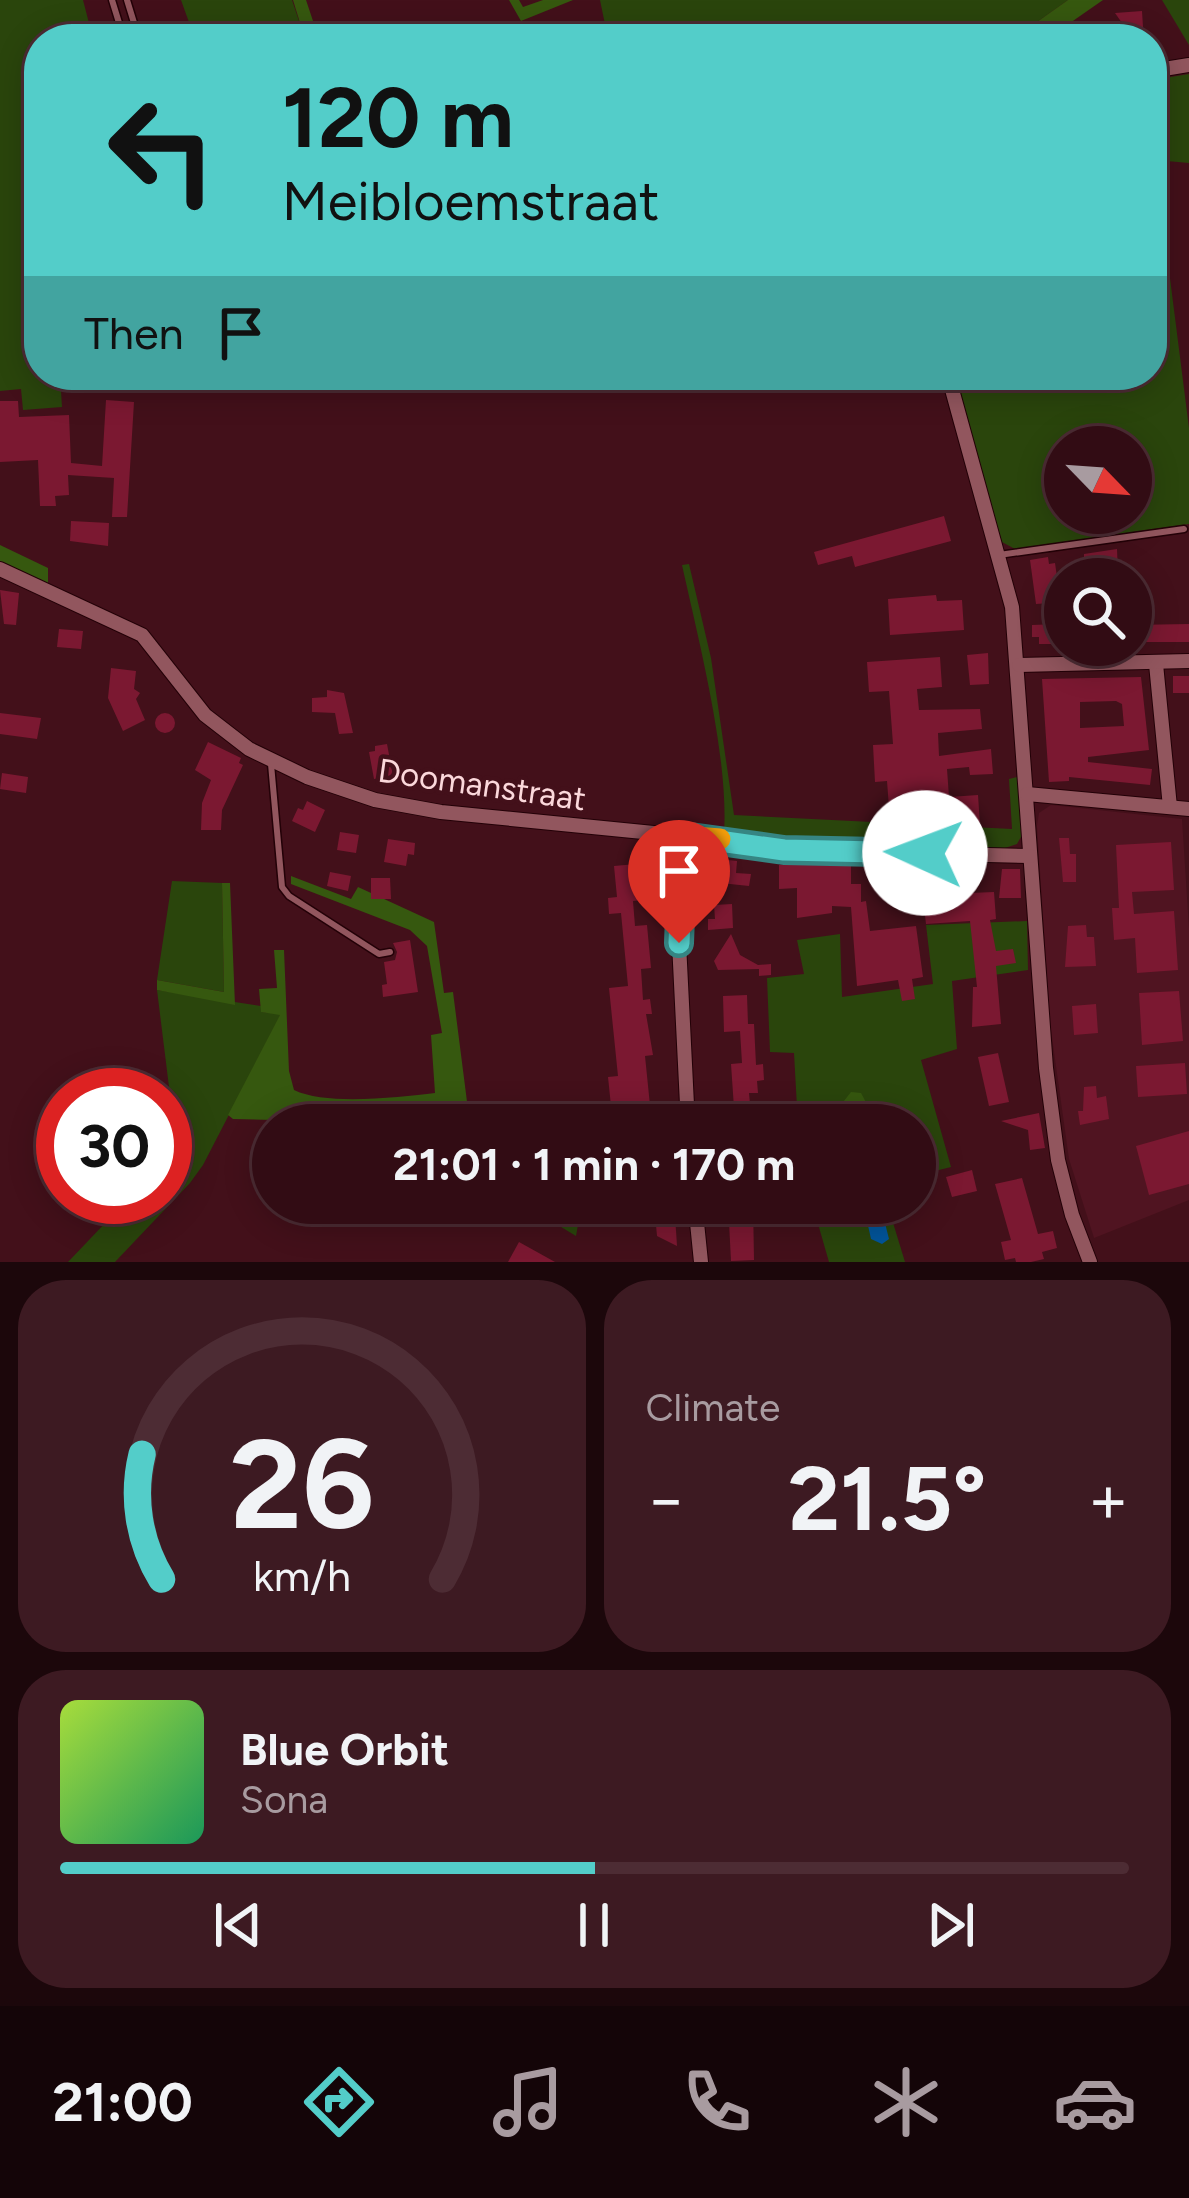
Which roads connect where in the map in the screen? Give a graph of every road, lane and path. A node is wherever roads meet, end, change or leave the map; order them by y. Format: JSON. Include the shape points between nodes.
{"nodes":[{"id":1,"x":952,"y":390,"type":"edge"},
{"id":2,"x":1184,"y":529,"type":"dead end"},
{"id":3,"x":999,"y":555,"type":"junction"},
{"id":4,"x":0,"y":569,"type":"edge"},
{"id":5,"x":1189,"y":661,"type":"edge"},
{"id":6,"x":1156,"y":664,"type":"junction"},
{"id":7,"x":1019,"y":665,"type":"junction"},
{"id":8,"x":272,"y":760,"type":"junction"},
{"id":9,"x":1027,"y":794,"type":"junction"},
{"id":10,"x":1170,"y":807,"type":"junction"},
{"id":11,"x":1189,"y":809,"type":"edge"},
{"id":12,"x":683,"y":836,"type":"junction"},
{"id":13,"x":1030,"y":856,"type":"junction"},
{"id":14,"x":390,"y":952,"type":"dead end"},
{"id":15,"x":687,"y":1104,"type":"edge"},
{"id":16,"x":697,"y":1224,"type":"edge"},
{"id":17,"x":700,"y":1262,"type":"edge"},
{"id":18,"x":1090,"y":1262,"type":"edge"}],
"edges":[{"from":1,"to":3,"type":"street"},
{"from":2,"to":3,"type":"lane"},
{"from":3,"to":7,"type":"street"},
{"from":4,"to":8,"type":"street","name":"Doomanstraat","via":[[142,635],[218,728]]},
{"from":5,"to":6,"type":"street"},
{"from":6,"to":7,"type":"street"},
{"from":6,"to":10,"type":"street"},
{"from":7,"to":9,"type":"street"},
{"from":8,"to":12,"type":"street","name":"Doomanstraat","via":[[404,806]]},
{"from":8,"to":14,"type":"lane","via":[[282,887],[379,954]]},
{"from":9,"to":10,"type":"street"},
{"from":9,"to":13,"type":"street"},
{"from":10,"to":11,"type":"street"},
{"from":12,"to":13,"type":"street","name":"Doomanstraat","via":[[784,850]]},
{"from":12,"to":15,"type":"street"},
{"from":13,"to":18,"type":"street","via":[[1058,1160]]},
{"from":16,"to":17,"type":"street"}]}
